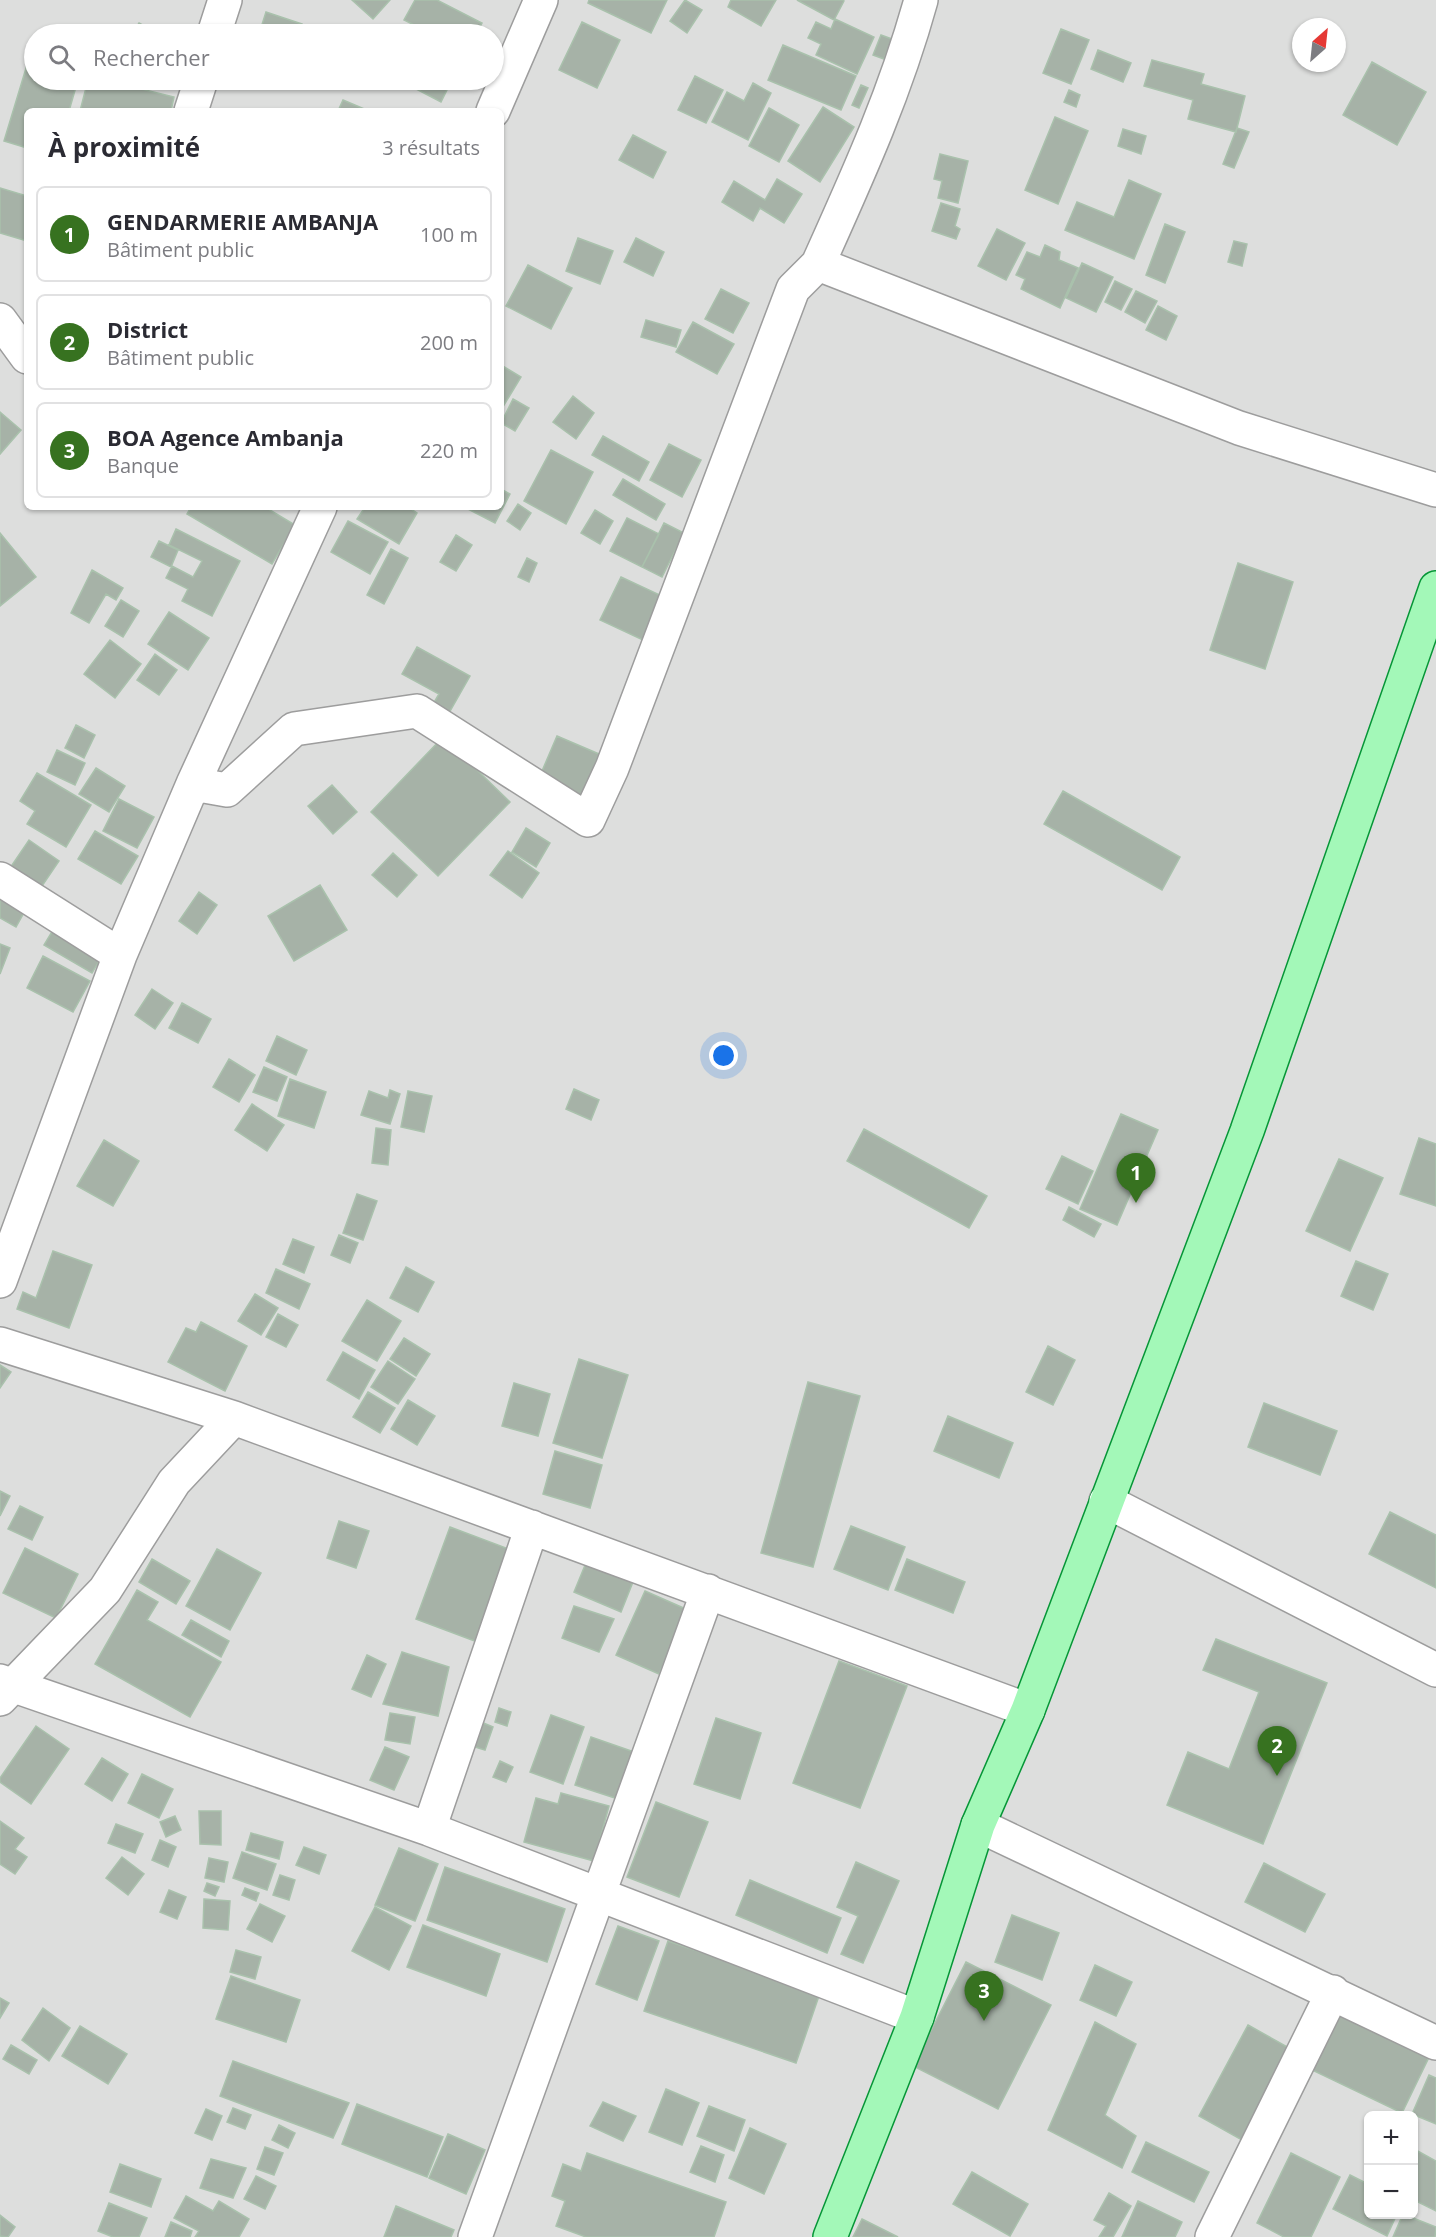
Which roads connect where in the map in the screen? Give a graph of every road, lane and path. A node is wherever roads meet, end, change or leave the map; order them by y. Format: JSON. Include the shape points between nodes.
{"nodes":[{"id":1,"x":225,"y":0,"type":"edge"},
{"id":2,"x":541,"y":0,"type":"edge"},
{"id":3,"x":921,"y":0,"type":"edge"},
{"id":4,"x":217,"y":24,"type":"edge"},
{"id":5,"x":504,"y":86,"type":"edge"},
{"id":6,"x":198,"y":90,"type":"edge"},
{"id":7,"x":502,"y":90,"type":"edge"},
{"id":8,"x":192,"y":108,"type":"edge"},
{"id":9,"x":494,"y":108,"type":"edge"},
{"id":10,"x":818,"y":264,"type":"junction"},
{"id":11,"x":0,"y":320,"type":"edge"},
{"id":12,"x":24,"y":353,"type":"edge"},
{"id":13,"x":1436,"y":490,"type":"edge"},
{"id":14,"x":319,"y":510,"type":"edge"},
{"id":15,"x":1436,"y":588,"type":"edge"},
{"id":16,"x":193,"y":784,"type":"junction"},
{"id":17,"x":0,"y":879,"type":"edge"},
{"id":18,"x":120,"y":955,"type":"junction"},
{"id":19,"x":0,"y":1281,"type":"edge"},
{"id":20,"x":0,"y":1344,"type":"edge"},
{"id":21,"x":234,"y":1418,"type":"junction"},
{"id":22,"x":1107,"y":1501,"type":"junction"},
{"id":23,"x":532,"y":1527,"type":"junction"},
{"id":24,"x":708,"y":1591,"type":"junction"},
{"id":25,"x":1436,"y":1670,"type":"edge"},
{"id":26,"x":4,"y":1688,"type":"edge"},
{"id":27,"x":1028,"y":1710,"type":"junction"},
{"id":28,"x":978,"y":1825,"type":"junction"},
{"id":29,"x":429,"y":1829,"type":"junction"},
{"id":30,"x":598,"y":1896,"type":"junction"},
{"id":31,"x":1333,"y":1992,"type":"junction"},
{"id":32,"x":917,"y":2017,"type":"junction"},
{"id":33,"x":1436,"y":2043,"type":"edge"},
{"id":34,"x":475,"y":2237,"type":"edge"},
{"id":35,"x":830,"y":2237,"type":"edge"},
{"id":36,"x":1212,"y":2237,"type":"edge"}],
"edges":[{"from":1,"to":4,"type":"street"},
{"from":2,"to":5,"type":"street"},
{"from":3,"to":10,"type":"street","via":[[904,62],[875,138]]},
{"from":6,"to":8,"type":"street"},
{"from":7,"to":9,"type":"street"},
{"from":10,"to":13,"type":"street","via":[[1239,428]]},
{"from":10,"to":16,"type":"street","via":[[793,289],[612,768],[588,820],[417,711],[294,729],[226,790]]},
{"from":11,"to":12,"type":"street"},
{"from":14,"to":16,"type":"street"},
{"from":15,"to":22,"type":"main road","via":[[1247,1131]]},
{"from":16,"to":18,"type":"street"},
{"from":17,"to":18,"type":"street"},
{"from":18,"to":19,"type":"street"},
{"from":20,"to":21,"type":"street"},
{"from":21,"to":23,"type":"street"},
{"from":21,"to":26,"type":"street","via":[[174,1482],[105,1590]]},
{"from":22,"to":25,"type":"street"},
{"from":22,"to":27,"type":"main road"},
{"from":23,"to":24,"type":"street"},
{"from":23,"to":29,"type":"street"},
{"from":24,"to":27,"type":"street"},
{"from":24,"to":30,"type":"street"},
{"from":26,"to":29,"type":"street"},
{"from":27,"to":28,"type":"main road"},
{"from":28,"to":31,"type":"street"},
{"from":28,"to":32,"type":"main road"},
{"from":29,"to":30,"type":"street"},
{"from":30,"to":32,"type":"street"},
{"from":30,"to":34,"type":"street"},
{"from":31,"to":33,"type":"street"},
{"from":31,"to":36,"type":"street"},
{"from":32,"to":35,"type":"main road"}]}
